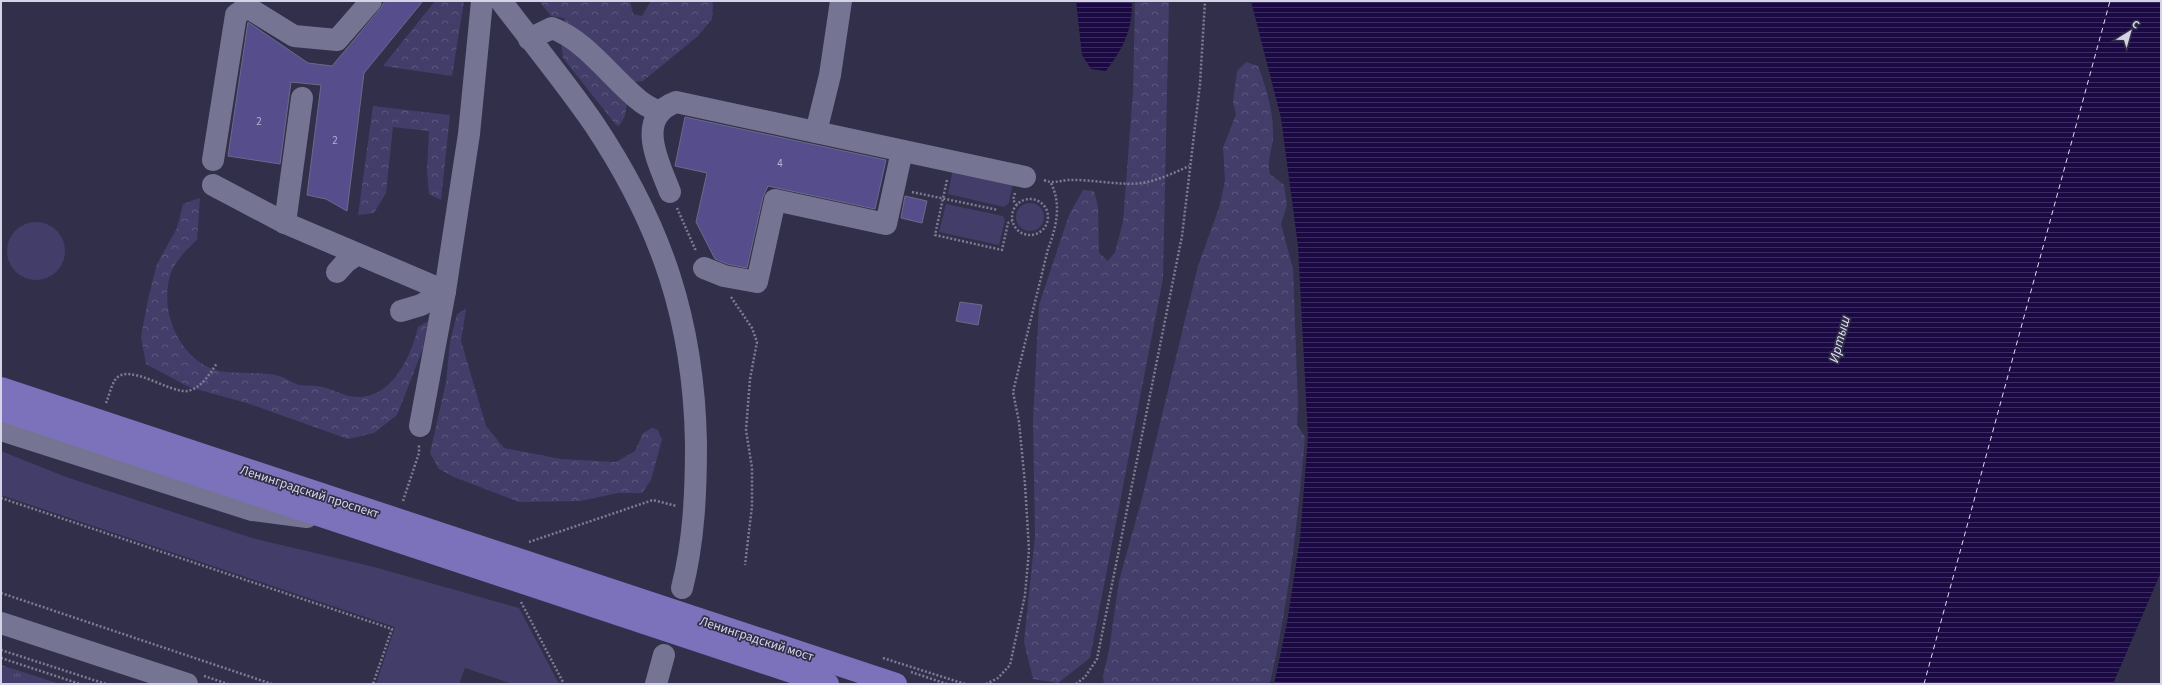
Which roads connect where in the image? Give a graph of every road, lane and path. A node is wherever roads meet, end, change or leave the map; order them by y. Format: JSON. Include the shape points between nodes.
{"nodes":[{"id":1,"x":371,"y":1,"type":"edge"},
{"id":2,"x":482,"y":1,"type":"edge"},
{"id":3,"x":501,"y":1,"type":"edge"},
{"id":4,"x":841,"y":1,"type":"edge"},
{"id":5,"x":1205,"y":1,"type":"edge"},
{"id":6,"x":530,"y":45,"type":"junction"},
{"id":7,"x":302,"y":98,"type":"dead end"},
{"id":8,"x":659,"y":112,"type":"junction"},
{"id":9,"x":816,"y":132,"type":"junction"},
{"id":10,"x":902,"y":151,"type":"junction"},
{"id":11,"x":213,"y":160,"type":"dead end"},
{"id":12,"x":951,"y":162,"type":"junction"},
{"id":13,"x":660,"y":165,"type":"junction"},
{"id":14,"x":1189,"y":166,"type":"junction"},
{"id":15,"x":1033,"y":178,"type":"joint"},
{"id":16,"x":628,"y":180,"type":"junction"},
{"id":17,"x":1051,"y":183,"type":"junction"},
{"id":18,"x":213,"y":185,"type":"dead end"},
{"id":19,"x":894,"y":188,"type":"junction"},
{"id":20,"x":670,"y":192,"type":"joint"},
{"id":21,"x":943,"y":199,"type":"junction"},
{"id":22,"x":998,"y":210,"type":"dead end"},
{"id":23,"x":1012,"y":221,"type":"junction"},
{"id":24,"x":285,"y":223,"type":"junction"},
{"id":25,"x":356,"y":254,"type":"junction"},
{"id":26,"x":337,"y":272,"type":"dead end"},
{"id":27,"x":714,"y":272,"type":"junction"},
{"id":28,"x":445,"y":291,"type":"junction"},
{"id":29,"x":401,"y":311,"type":"dead end"},
{"id":30,"x":217,"y":363,"type":"dead end"},
{"id":31,"x":1,"y":388,"type":"edge"},
{"id":32,"x":106,"y":405,"type":"dead end"},
{"id":33,"x":1,"y":410,"type":"edge"},
{"id":34,"x":420,"y":426,"type":"dead end"},
{"id":35,"x":1,"y":430,"type":"edge"},
{"id":36,"x":419,"y":453,"type":"dead end"},
{"id":37,"x":1,"y":498,"type":"edge"},
{"id":38,"x":402,"y":504,"type":"dead end"},
{"id":39,"x":683,"y":507,"type":"dead end"},
{"id":40,"x":336,"y":520,"type":"junction"},
{"id":41,"x":523,"y":544,"type":"dead end"},
{"id":42,"x":745,"y":565,"type":"dead end"},
{"id":43,"x":682,"y":588,"type":"dead end"},
{"id":44,"x":1,"y":593,"type":"edge"},
{"id":45,"x":518,"y":596,"type":"dead end"},
{"id":46,"x":616,"y":602,"type":"junction"},
{"id":47,"x":1,"y":623,"type":"edge"},
{"id":48,"x":1,"y":650,"type":"edge"},
{"id":49,"x":664,"y":655,"type":"dead end"},
{"id":50,"x":877,"y":656,"type":"dead end"},
{"id":51,"x":1,"y":658,"type":"edge"},
{"id":52,"x":80,"y":684,"type":"edge"},
{"id":53,"x":106,"y":684,"type":"edge"},
{"id":54,"x":187,"y":684,"type":"edge"},
{"id":55,"x":272,"y":684,"type":"edge"},
{"id":56,"x":373,"y":684,"type":"edge"},
{"id":57,"x":564,"y":684,"type":"edge"},
{"id":58,"x":656,"y":684,"type":"edge"},
{"id":59,"x":828,"y":684,"type":"edge"},
{"id":60,"x":896,"y":684,"type":"edge"},
{"id":61,"x":965,"y":684,"type":"edge"},
{"id":62,"x":986,"y":684,"type":"edge"},
{"id":63,"x":1076,"y":684,"type":"edge"}],
"edges":[{"from":1,"to":11,"type":"street","via":[[337,40],[294,36],[247,7],[236,15]]},
{"from":2,"to":28,"type":"street","via":[[469,134]]},
{"from":3,"to":6,"type":"street"},
{"from":4,"to":9,"type":"street","via":[[830,75]]},
{"from":5,"to":14,"type":"path","via":[[1200,84]]},
{"from":6,"to":8,"type":"street","via":[[552,28],[560,31],[641,102]]},
{"from":6,"to":16,"type":"street","via":[[593,124]]},
{"from":7,"to":24,"type":"street"},
{"from":8,"to":9,"type":"street","via":[[676,102]]},
{"from":8,"to":13,"type":"street","via":[[652,134],[654,152]]},
{"from":9,"to":10,"type":"street"},
{"from":10,"to":12,"type":"street"},
{"from":10,"to":19,"type":"street"},
{"from":12,"to":15,"type":"street"},
{"from":12,"to":21,"type":"path"},
{"from":13,"to":16,"type":"street"},
{"from":13,"to":20,"type":"street"},
{"from":14,"to":17,"type":"path","via":[[1159,179],[1140,183],[1067,180]]},
{"from":14,"to":63,"type":"path","via":[[1182,236],[1097,659],[1085,678]]},
{"from":15,"to":17,"type":"path"},
{"from":16,"to":43,"type":"street","via":[[658,241],[674,285],[686,334],[693,384],[696,486],[692,535]]},
{"from":17,"to":62,"type":"path","via":[[1055,191],[1057,208],[1056,228],[1048,249],[1013,392],[1019,422],[1029,550],[1025,595],[1010,665],[998,678]]},
{"from":18,"to":24,"type":"street"},
{"from":19,"to":21,"type":"path"},
{"from":19,"to":27,"type":"street","via":[[886,224],[775,200],[757,282]]},
{"from":20,"to":27,"type":"path"},
{"from":21,"to":22,"type":"path"},
{"from":21,"to":23,"type":"path","via":[[935,236],[1002,250],[1008,223]]},
{"from":23,"to":23,"type":"path","via":[[1019,232],[1031,236],[1043,231],[1049,214],[1042,203],[1030,199],[1017,205]]},
{"from":24,"to":25,"type":"street"},
{"from":25,"to":26,"type":"street"},
{"from":25,"to":28,"type":"street"},
{"from":27,"to":42,"type":"path","via":[[752,328],[757,342],[750,379],[746,430],[752,468],[752,506]]},
{"from":28,"to":29,"type":"street","via":[[421,305]]},
{"from":28,"to":34,"type":"street"},
{"from":30,"to":32,"type":"path","via":[[199,386],[188,391],[179,391],[137,375],[120,375],[115,379]]},
{"from":31,"to":46,"type":"main road","name":"Ленинградский проспект"},
{"from":33,"to":40,"type":"main road","name":"Ленинградский проспект"},
{"from":35,"to":40,"type":"street","via":[[252,510]]},
{"from":36,"to":38,"type":"path"},
{"from":37,"to":56,"type":"path","via":[[392,628]]},
{"from":39,"to":41,"type":"path","via":[[653,500]]},
{"from":40,"to":46,"type":"main road","name":"Ленинградский проспект"},
{"from":44,"to":55,"type":"path"},
{"from":45,"to":57,"type":"path"},
{"from":46,"to":59,"type":"main road","name":"Ленинградский мост"},
{"from":46,"to":60,"type":"main road","name":"Ленинградский мост"},
{"from":47,"to":54,"type":"street"},
{"from":48,"to":53,"type":"path"},
{"from":49,"to":58,"type":"street"},
{"from":50,"to":61,"type":"path"},
{"from":51,"to":52,"type":"path"}]}
